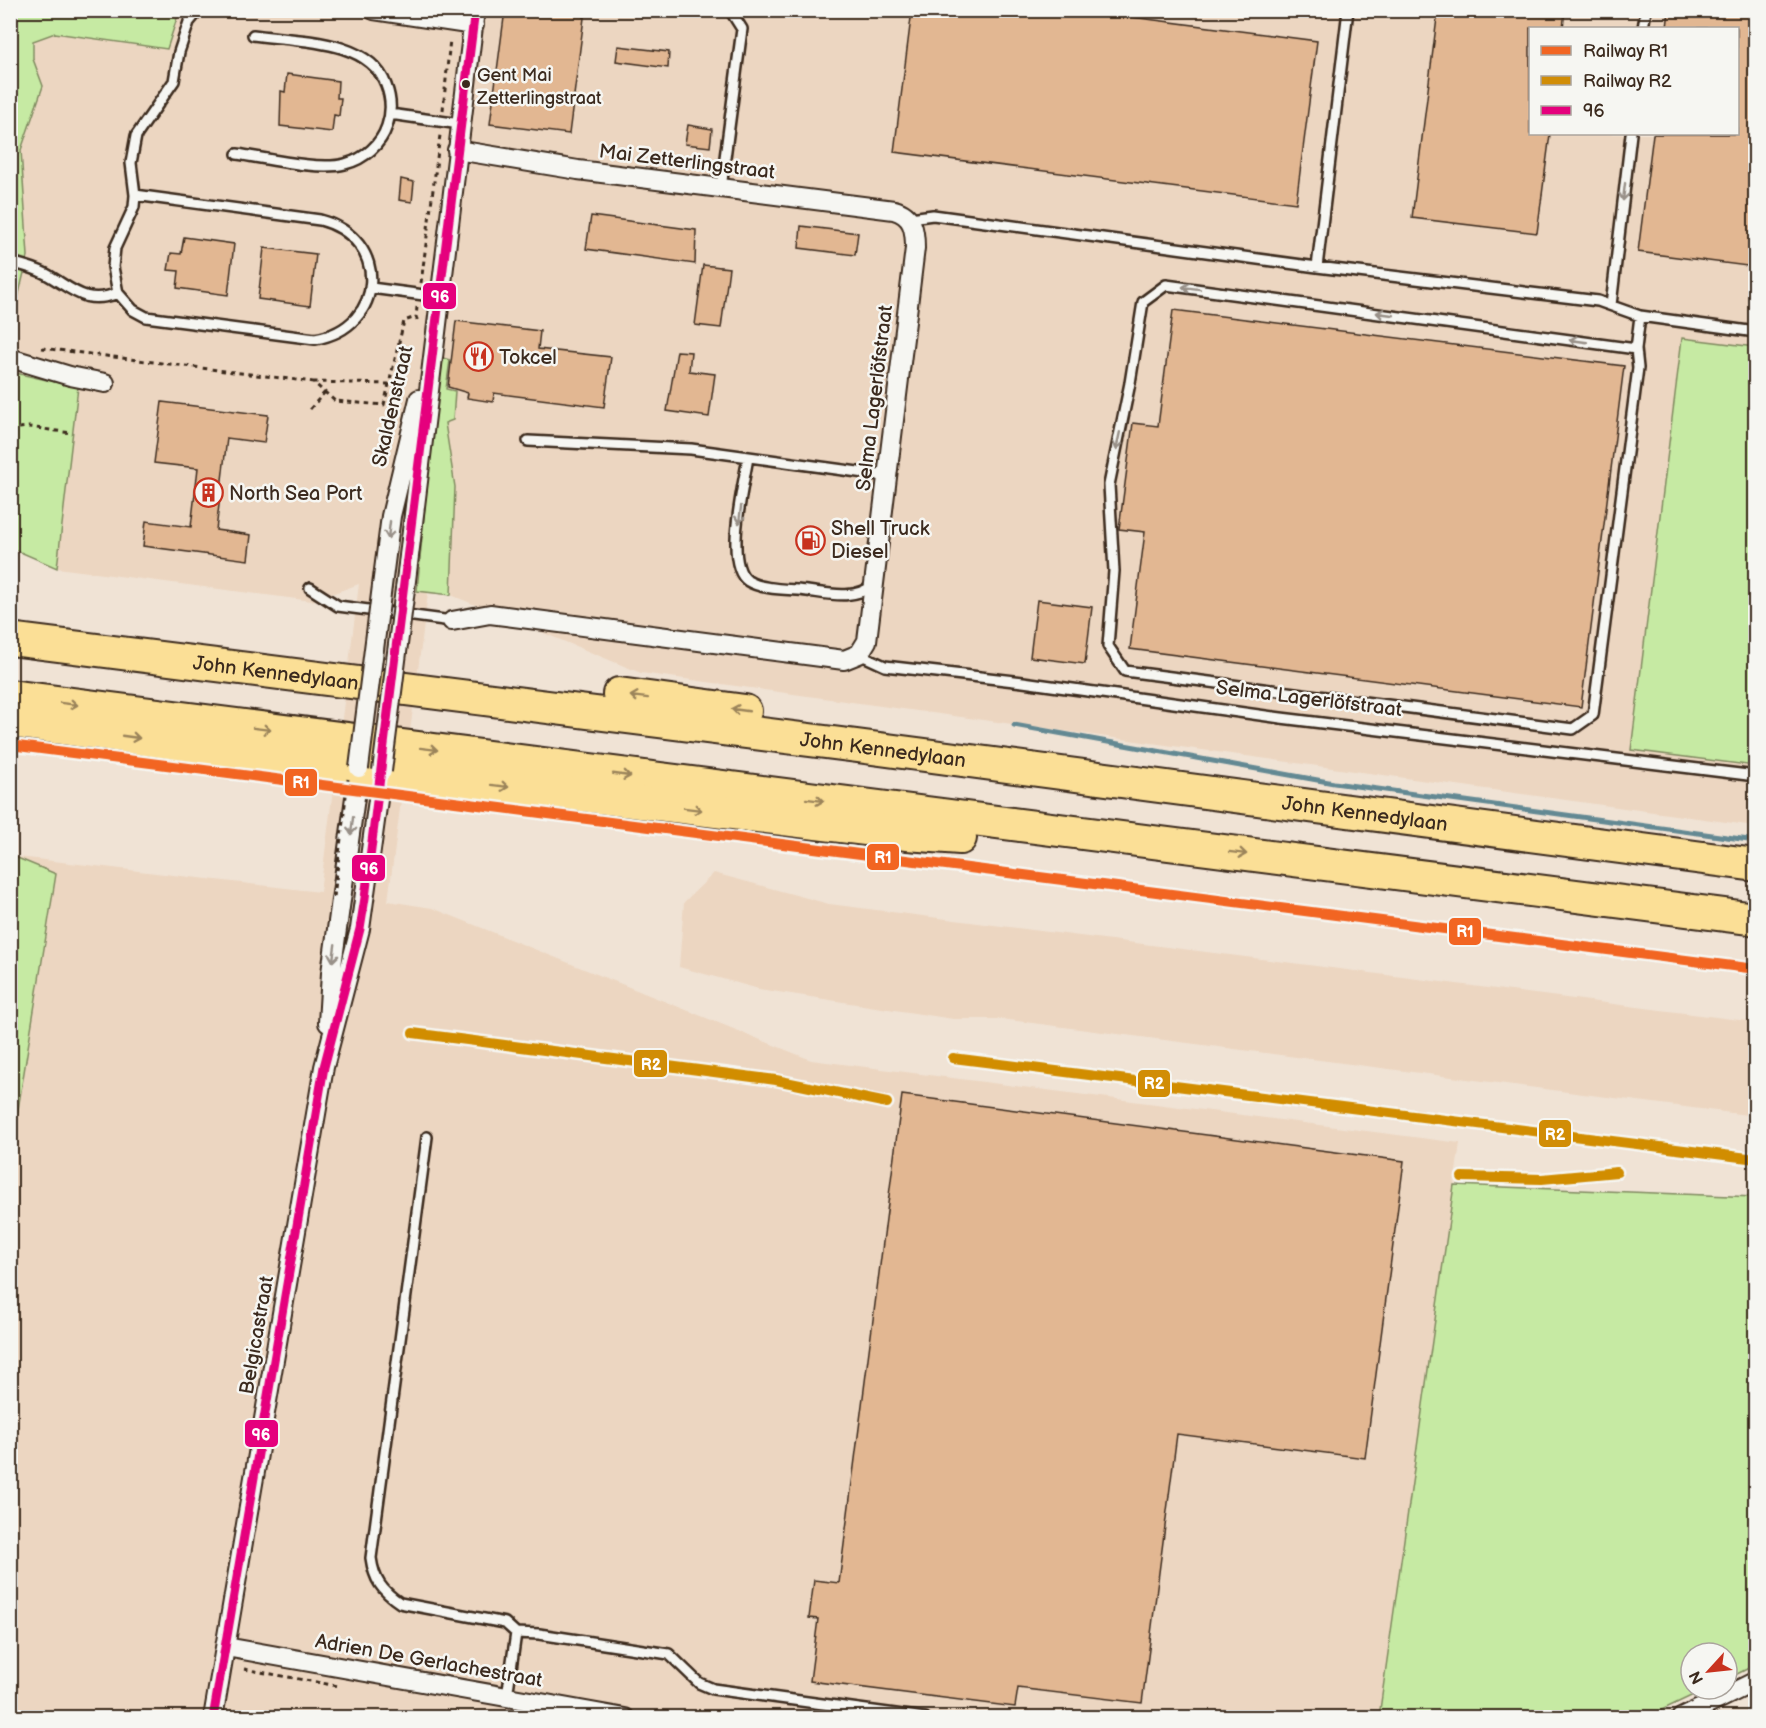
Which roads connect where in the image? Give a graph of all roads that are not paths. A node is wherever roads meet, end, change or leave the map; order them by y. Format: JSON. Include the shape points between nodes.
{"nodes":[{"id":1,"x":199,"y":10,"type":"edge"},
{"id":2,"x":374,"y":10,"type":"edge"},
{"id":3,"x":730,"y":10,"type":"edge"},
{"id":4,"x":1348,"y":10,"type":"edge"},
{"id":5,"x":1646,"y":10,"type":"edge"},
{"id":6,"x":475,"y":18,"type":"edge"},
{"id":7,"x":1643,"y":27,"type":"edge"},
{"id":8,"x":253,"y":35,"type":"dead end"},
{"id":9,"x":390,"y":114,"type":"junction"},
{"id":10,"x":460,"y":124,"type":"junction"},
{"id":11,"x":1631,"y":135,"type":"edge"},
{"id":12,"x":457,"y":150,"type":"junction"},
{"id":13,"x":237,"y":154,"type":"dead end"},
{"id":14,"x":722,"y":188,"type":"junction"},
{"id":15,"x":135,"y":195,"type":"junction"},
{"id":16,"x":910,"y":218,"type":"junction"},
{"id":17,"x":10,"y":262,"type":"edge"},
{"id":18,"x":1317,"y":267,"type":"junction"},
{"id":19,"x":371,"y":288,"type":"junction"},
{"id":20,"x":118,"y":293,"type":"junction"},
{"id":21,"x":439,"y":297,"type":"junction"},
{"id":22,"x":1611,"y":305,"type":"junction"},
{"id":23,"x":1640,"y":316,"type":"junction"},
{"id":24,"x":1755,"y":332,"type":"edge"},
{"id":25,"x":1636,"y":350,"type":"junction"},
{"id":26,"x":10,"y":358,"type":"edge"},
{"id":27,"x":105,"y":383,"type":"dead end"},
{"id":28,"x":528,"y":441,"type":"dead end"},
{"id":29,"x":748,"y":457,"type":"junction"},
{"id":30,"x":887,"y":476,"type":"junction"},
{"id":31,"x":874,"y":585,"type":"junction"},
{"id":32,"x":310,"y":588,"type":"dead end"},
{"id":33,"x":10,"y":620,"type":"edge"},
{"id":34,"x":452,"y":621,"type":"joint"},
{"id":35,"x":10,"y":639,"type":"edge"},
{"id":36,"x":859,"y":654,"type":"junction"},
{"id":37,"x":10,"y":655,"type":"edge"},
{"id":38,"x":374,"y":667,"type":"junction"},
{"id":39,"x":10,"y":696,"type":"edge"},
{"id":40,"x":10,"y":721,"type":"edge"},
{"id":41,"x":370,"y":770,"type":"junction"},
{"id":42,"x":1755,"y":776,"type":"edge"},
{"id":43,"x":1377,"y":814,"type":"junction"},
{"id":44,"x":1207,"y":849,"type":"junction"},
{"id":45,"x":1755,"y":865,"type":"edge"},
{"id":46,"x":1755,"y":880,"type":"edge"},
{"id":47,"x":1755,"y":919,"type":"edge"},
{"id":48,"x":324,"y":1067,"type":"junction"},
{"id":49,"x":427,"y":1137,"type":"dead end"},
{"id":50,"x":516,"y":1634,"type":"junction"},
{"id":51,"x":226,"y":1647,"type":"junction"},
{"id":52,"x":1755,"y":1681,"type":"edge"},
{"id":53,"x":507,"y":1697,"type":"junction"},
{"id":54,"x":213,"y":1718,"type":"edge"},
{"id":55,"x":625,"y":1718,"type":"edge"},
{"id":56,"x":925,"y":1718,"type":"edge"},
{"id":57,"x":1680,"y":1718,"type":"edge"}],
"edges":[{"from":1,"to":15,"type":"lane","via":[[189,22],[174,81],[136,136],[131,163]]},
{"from":2,"to":6,"type":"street","via":[[452,21]]},
{"from":3,"to":14,"type":"lane","via":[[742,28]]},
{"from":4,"to":18,"type":"lane"},
{"from":5,"to":7,"type":"lane"},
{"from":6,"to":10,"type":"street","name":"Skaldenstraat"},
{"from":8,"to":9,"type":"lane","via":[[339,47],[361,55],[385,80]]},
{"from":9,"to":10,"type":"lane"},
{"from":9,"to":13,"type":"lane","via":[[376,146],[346,164],[323,165]]},
{"from":10,"to":12,"type":"street","name":"Skaldenstraat"},
{"from":11,"to":22,"type":"lane","one_way":true},
{"from":12,"to":14,"type":"street","name":"Mai Zetterlingstraat"},
{"from":12,"to":21,"type":"street","name":"Skaldenstraat"},
{"from":14,"to":16,"type":"street","name":"Mai Zetterlingstraat","via":[[894,210]]},
{"from":15,"to":19,"type":"lane","via":[[331,223],[360,243],[370,264]]},
{"from":15,"to":20,"type":"lane","via":[[134,207],[115,248],[113,267]]},
{"from":16,"to":18,"type":"lane","via":[[933,215]]},
{"from":16,"to":30,"type":"street","name":"Selma Lagerlöfstraat","via":[[915,248]]},
{"from":17,"to":20,"type":"lane","via":[[45,273],[86,298],[106,298]]},
{"from":18,"to":22,"type":"lane"},
{"from":19,"to":20,"type":"lane","via":[[363,310],[348,327],[315,339],[146,317],[133,310]]},
{"from":19,"to":21,"type":"lane"},
{"from":21,"to":38,"type":"street","name":"Skaldenstraat","one_way":true,"bridge":true,"via":[[391,516]]},
{"from":21,"to":38,"type":"street","name":"Skaldenstraat","bridge":true,"via":[[405,589]]},
{"from":22,"to":23,"type":"lane"},
{"from":23,"to":24,"type":"lane"},
{"from":23,"to":25,"type":"lane"},
{"from":25,"to":25,"type":"lane","one_way":true,"via":[[1166,285],[1143,302],[1109,485],[1114,571],[1108,646],[1125,671],[1573,729],[1593,715],[1638,369]]},
{"from":26,"to":27,"type":"street"},
{"from":28,"to":29,"type":"lane","via":[[692,449]]},
{"from":29,"to":30,"type":"lane"},
{"from":29,"to":31,"type":"lane","one_way":true,"via":[[735,553],[740,574],[750,583],[827,594],[852,595]]},
{"from":30,"to":31,"type":"street","name":"Selma Lagerlöfstraat"},
{"from":31,"to":36,"type":"street","name":"Selma Lagerlöfstraat","via":[[867,641]]},
{"from":32,"to":34,"type":"lane","via":[[338,606]]},
{"from":33,"to":38,"type":"highway"},
{"from":34,"to":36,"type":"street","via":[[490,614],[844,660]]},
{"from":35,"to":43,"type":"highway","name":"John Kennedylaan"},
{"from":36,"to":42,"type":"lane","name":"Selma Lagerlöfstraat","via":[[885,666]]},
{"from":37,"to":46,"type":"highway","name":"John Kennedylaan"},
{"from":38,"to":41,"type":"street","bridge":true},
{"from":43,"to":38,"type":"highway","one_way":true,"via":[[911,735],[697,704]]},
{"from":39,"to":44,"type":"highway","one_way":true},
{"from":40,"to":41,"type":"highway","one_way":true},
{"from":41,"to":44,"type":"highway","one_way":true,"via":[[907,834]]},
{"from":41,"to":48,"type":"street","name":"Belgicastraat","one_way":true,"via":[[343,895],[331,973]]},
{"from":41,"to":48,"type":"street","name":"Belgicastraat","via":[[365,898]]},
{"from":43,"to":45,"type":"highway","name":"John Kennedylaan"},
{"from":44,"to":47,"type":"highway","one_way":true},
{"from":48,"to":51,"type":"street","name":"Belgicastraat"},
{"from":49,"to":50,"type":"lane","via":[[371,1558],[374,1577],[386,1594],[400,1604],[505,1623]]},
{"from":50,"to":53,"type":"lane"},
{"from":50,"to":56,"type":"lane","via":[[669,1654],[699,1683],[713,1689]]},
{"from":51,"to":53,"type":"street","name":"Adrien De Gerlachestraat"},
{"from":51,"to":54,"type":"street","name":"Belgicastraat"},
{"from":52,"to":57,"type":"street"},
{"from":53,"to":55,"type":"street","name":"Adrien De Gerlachestraat"}]}
